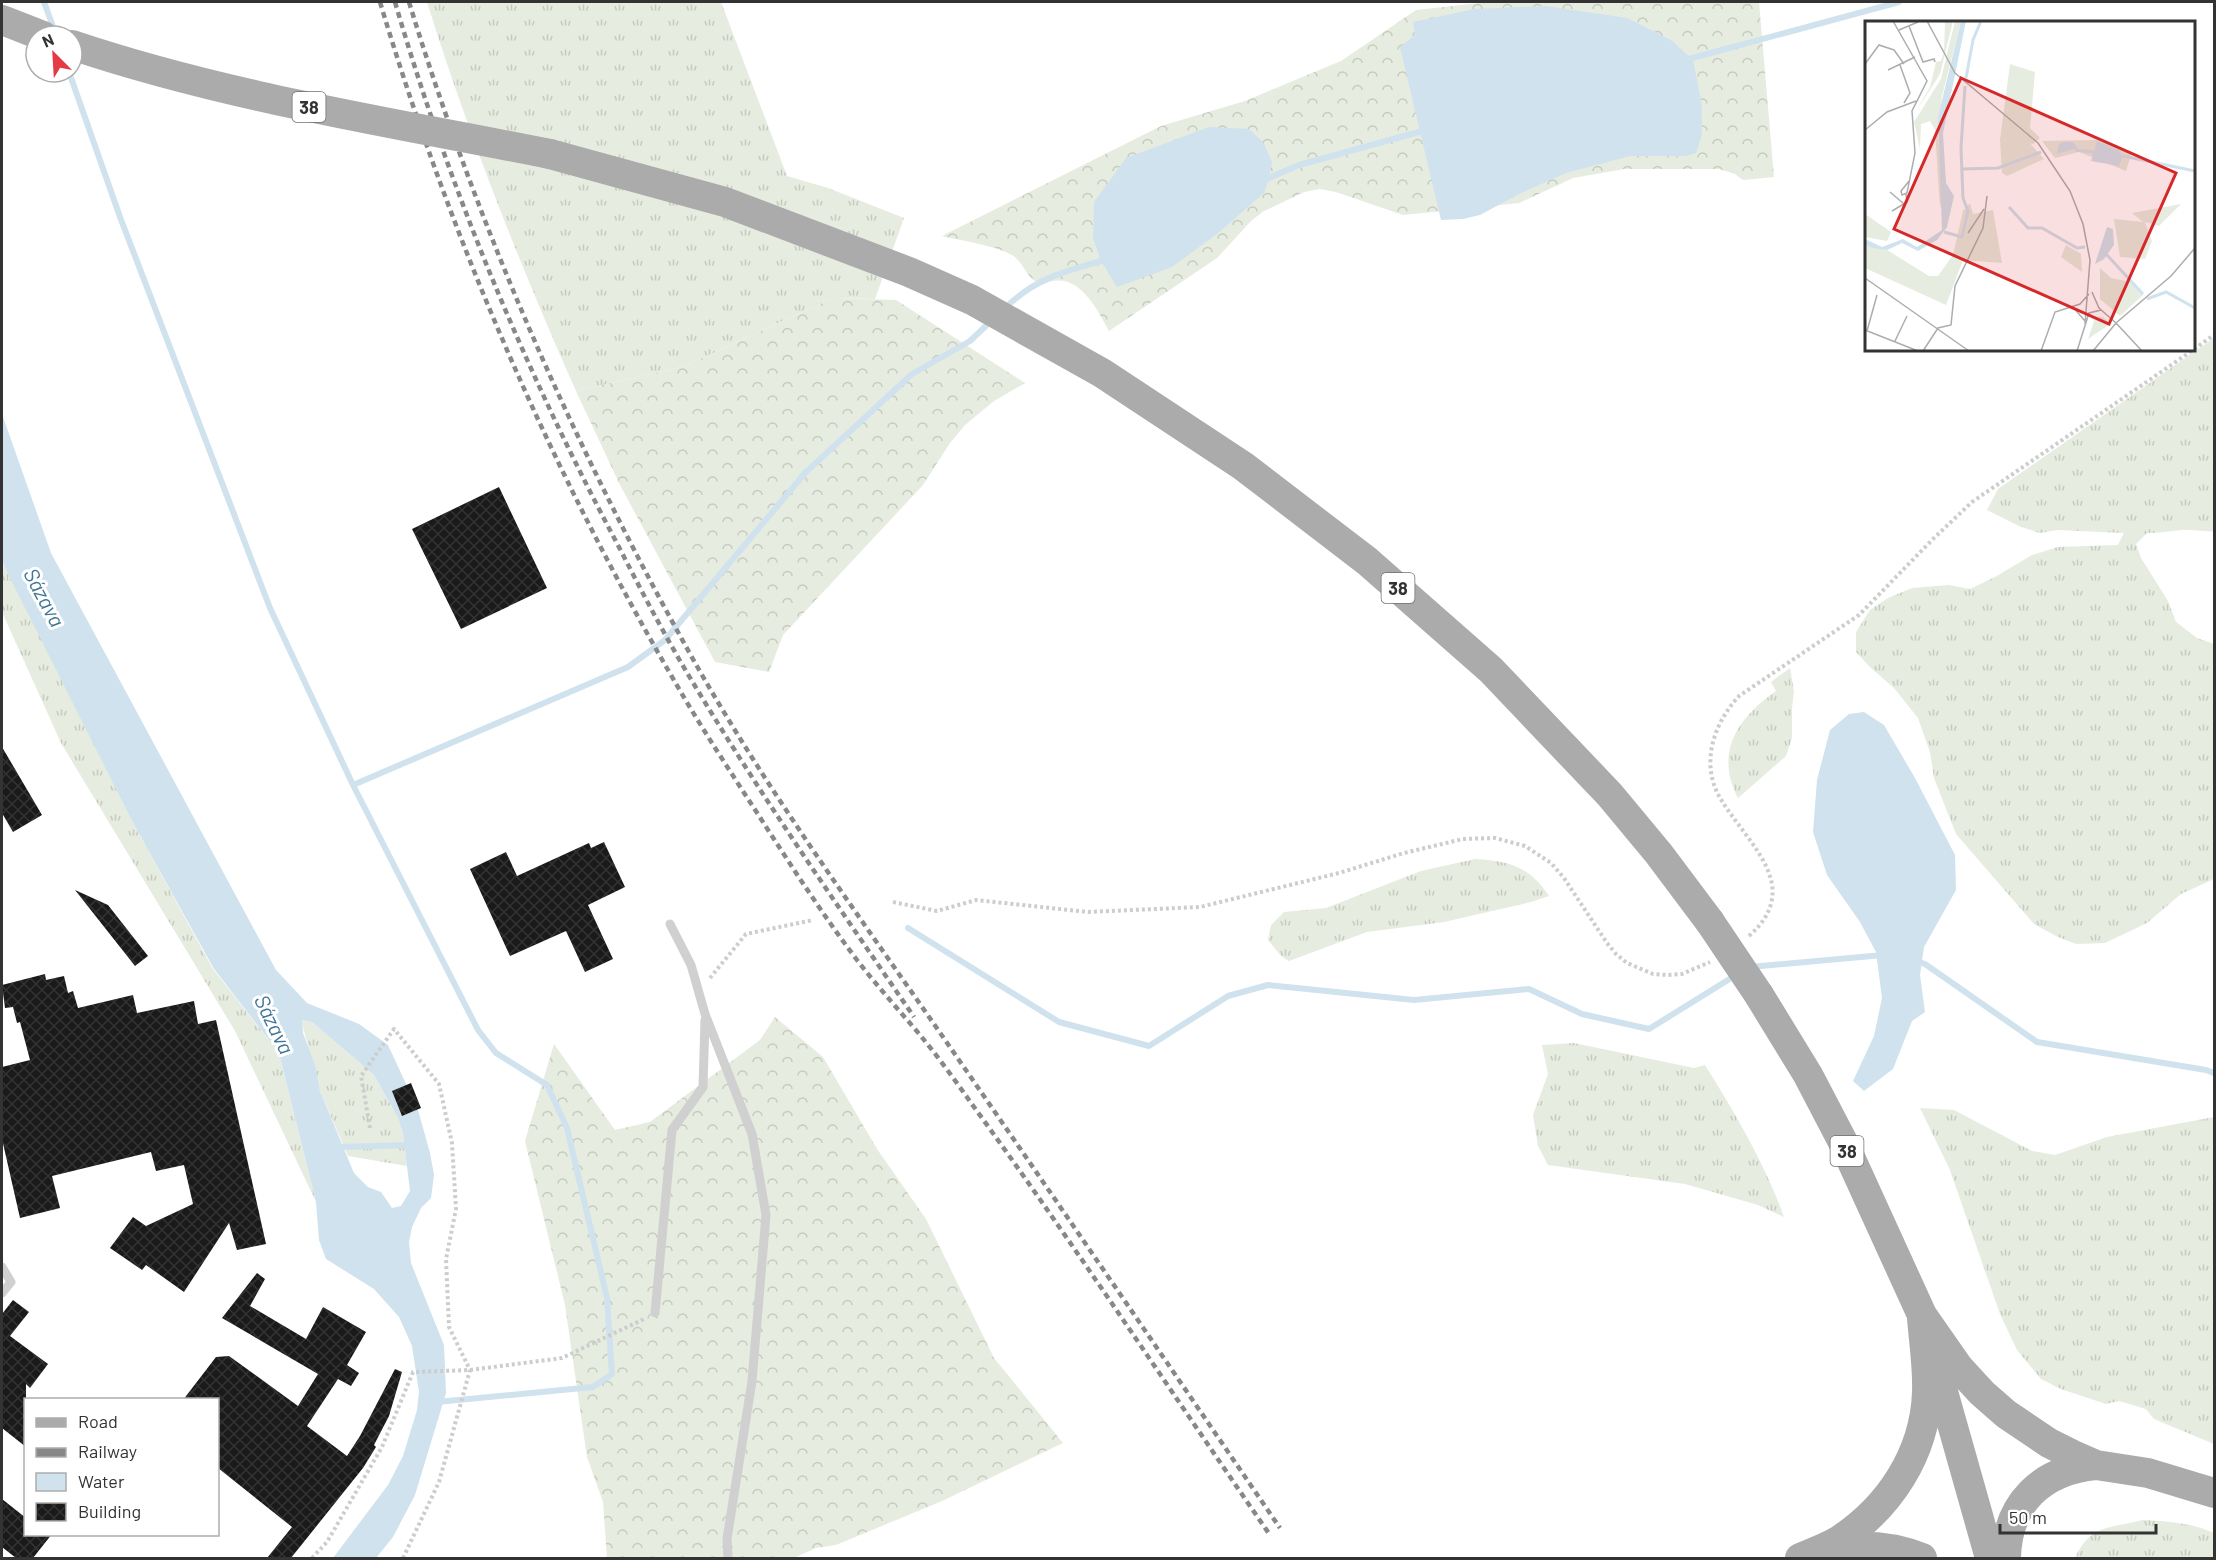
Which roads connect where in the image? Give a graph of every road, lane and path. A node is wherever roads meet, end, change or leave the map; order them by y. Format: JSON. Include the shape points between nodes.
{"nodes":[{"id":1,"x":2,"y":20,"type":"edge"},
{"id":2,"x":24,"y":28,"type":"edge"},
{"id":3,"x":84,"y":49,"type":"edge"},
{"id":4,"x":2214,"y":335,"type":"edge"},
{"id":5,"x":2195,"y":348,"type":"edge"},
{"id":6,"x":2190,"y":351,"type":"edge"},
{"id":7,"x":1739,"y":696,"type":"dead end"},
{"id":8,"x":1404,"y":853,"type":"dead end"},
{"id":9,"x":893,"y":902,"type":"dead end"},
{"id":10,"x":813,"y":920,"type":"dead end"},
{"id":11,"x":670,"y":924,"type":"dead end"},
{"id":12,"x":705,"y":1014,"type":"junction"},
{"id":13,"x":370,"y":1128,"type":"dead end"},
{"id":14,"x":2,"y":1267,"type":"edge"},
{"id":15,"x":2,"y":1293,"type":"edge"},
{"id":16,"x":656,"y":1313,"type":"joint"},
{"id":17,"x":1922,"y":1315,"type":"junction"},
{"id":18,"x":470,"y":1370,"type":"junction"},
{"id":19,"x":2096,"y":1465,"type":"junction"},
{"id":20,"x":2214,"y":1493,"type":"edge"},
{"id":21,"x":1807,"y":1555,"type":"edge"},
{"id":22,"x":312,"y":1558,"type":"edge"},
{"id":23,"x":403,"y":1558,"type":"edge"},
{"id":24,"x":728,"y":1558,"type":"edge"},
{"id":25,"x":1922,"y":1558,"type":"edge"},
{"id":26,"x":1990,"y":1558,"type":"edge"},
{"id":27,"x":2006,"y":1558,"type":"edge"}],
"edges":[{"from":1,"to":2,"type":"main road"},
{"from":3,"to":17,"type":"main road","number":"38","bridge":true,"via":[[138,68],[250,95],[550,154],[725,202],[972,300],[1102,373],[1243,466],[1376,569],[1491,670],[1631,820],[1710,922],[1808,1075]]},
{"from":4,"to":5,"type":"path"},
{"from":6,"to":7,"type":"path","via":[[1972,502],[1859,615]]},
{"from":8,"to":9,"type":"path","via":[[1200,907],[1088,912],[976,900],[937,911]]},
{"from":10,"to":12,"type":"path","via":[[746,934],[710,976]]},
{"from":11,"to":12,"type":"lane","via":[[691,965]]},
{"from":12,"to":16,"type":"lane","via":[[703,1087],[672,1130]]},
{"from":12,"to":24,"type":"lane","via":[[752,1134],[766,1215],[752,1381],[727,1539]]},
{"from":13,"to":18,"type":"path","via":[[361,1076],[394,1029],[439,1084],[452,1143],[456,1209],[446,1259],[449,1327]]},
{"from":14,"to":15,"type":"lane","via":[[11,1282]]},
{"from":16,"to":18,"type":"path","via":[[562,1358]]},
{"from":17,"to":19,"type":"main road","via":[[1959,1368],[2006,1414],[2049,1443]]},
{"from":17,"to":21,"type":"main road","via":[[1927,1392],[1925,1416],[1911,1459],[1894,1489],[1872,1515],[1835,1542]]},
{"from":17,"to":26,"type":"main road","number":"38"},
{"from":18,"to":22,"type":"path","via":[[413,1372],[382,1448],[327,1542]]},
{"from":18,"to":23,"type":"path","via":[[439,1482]]},
{"from":19,"to":20,"type":"main road","via":[[2148,1473]]},
{"from":19,"to":27,"type":"main road","via":[[2065,1470],[2026,1497],[2010,1525]]},
{"from":21,"to":25,"type":"main road","via":[[1855,1546],[1896,1550]]}]}
